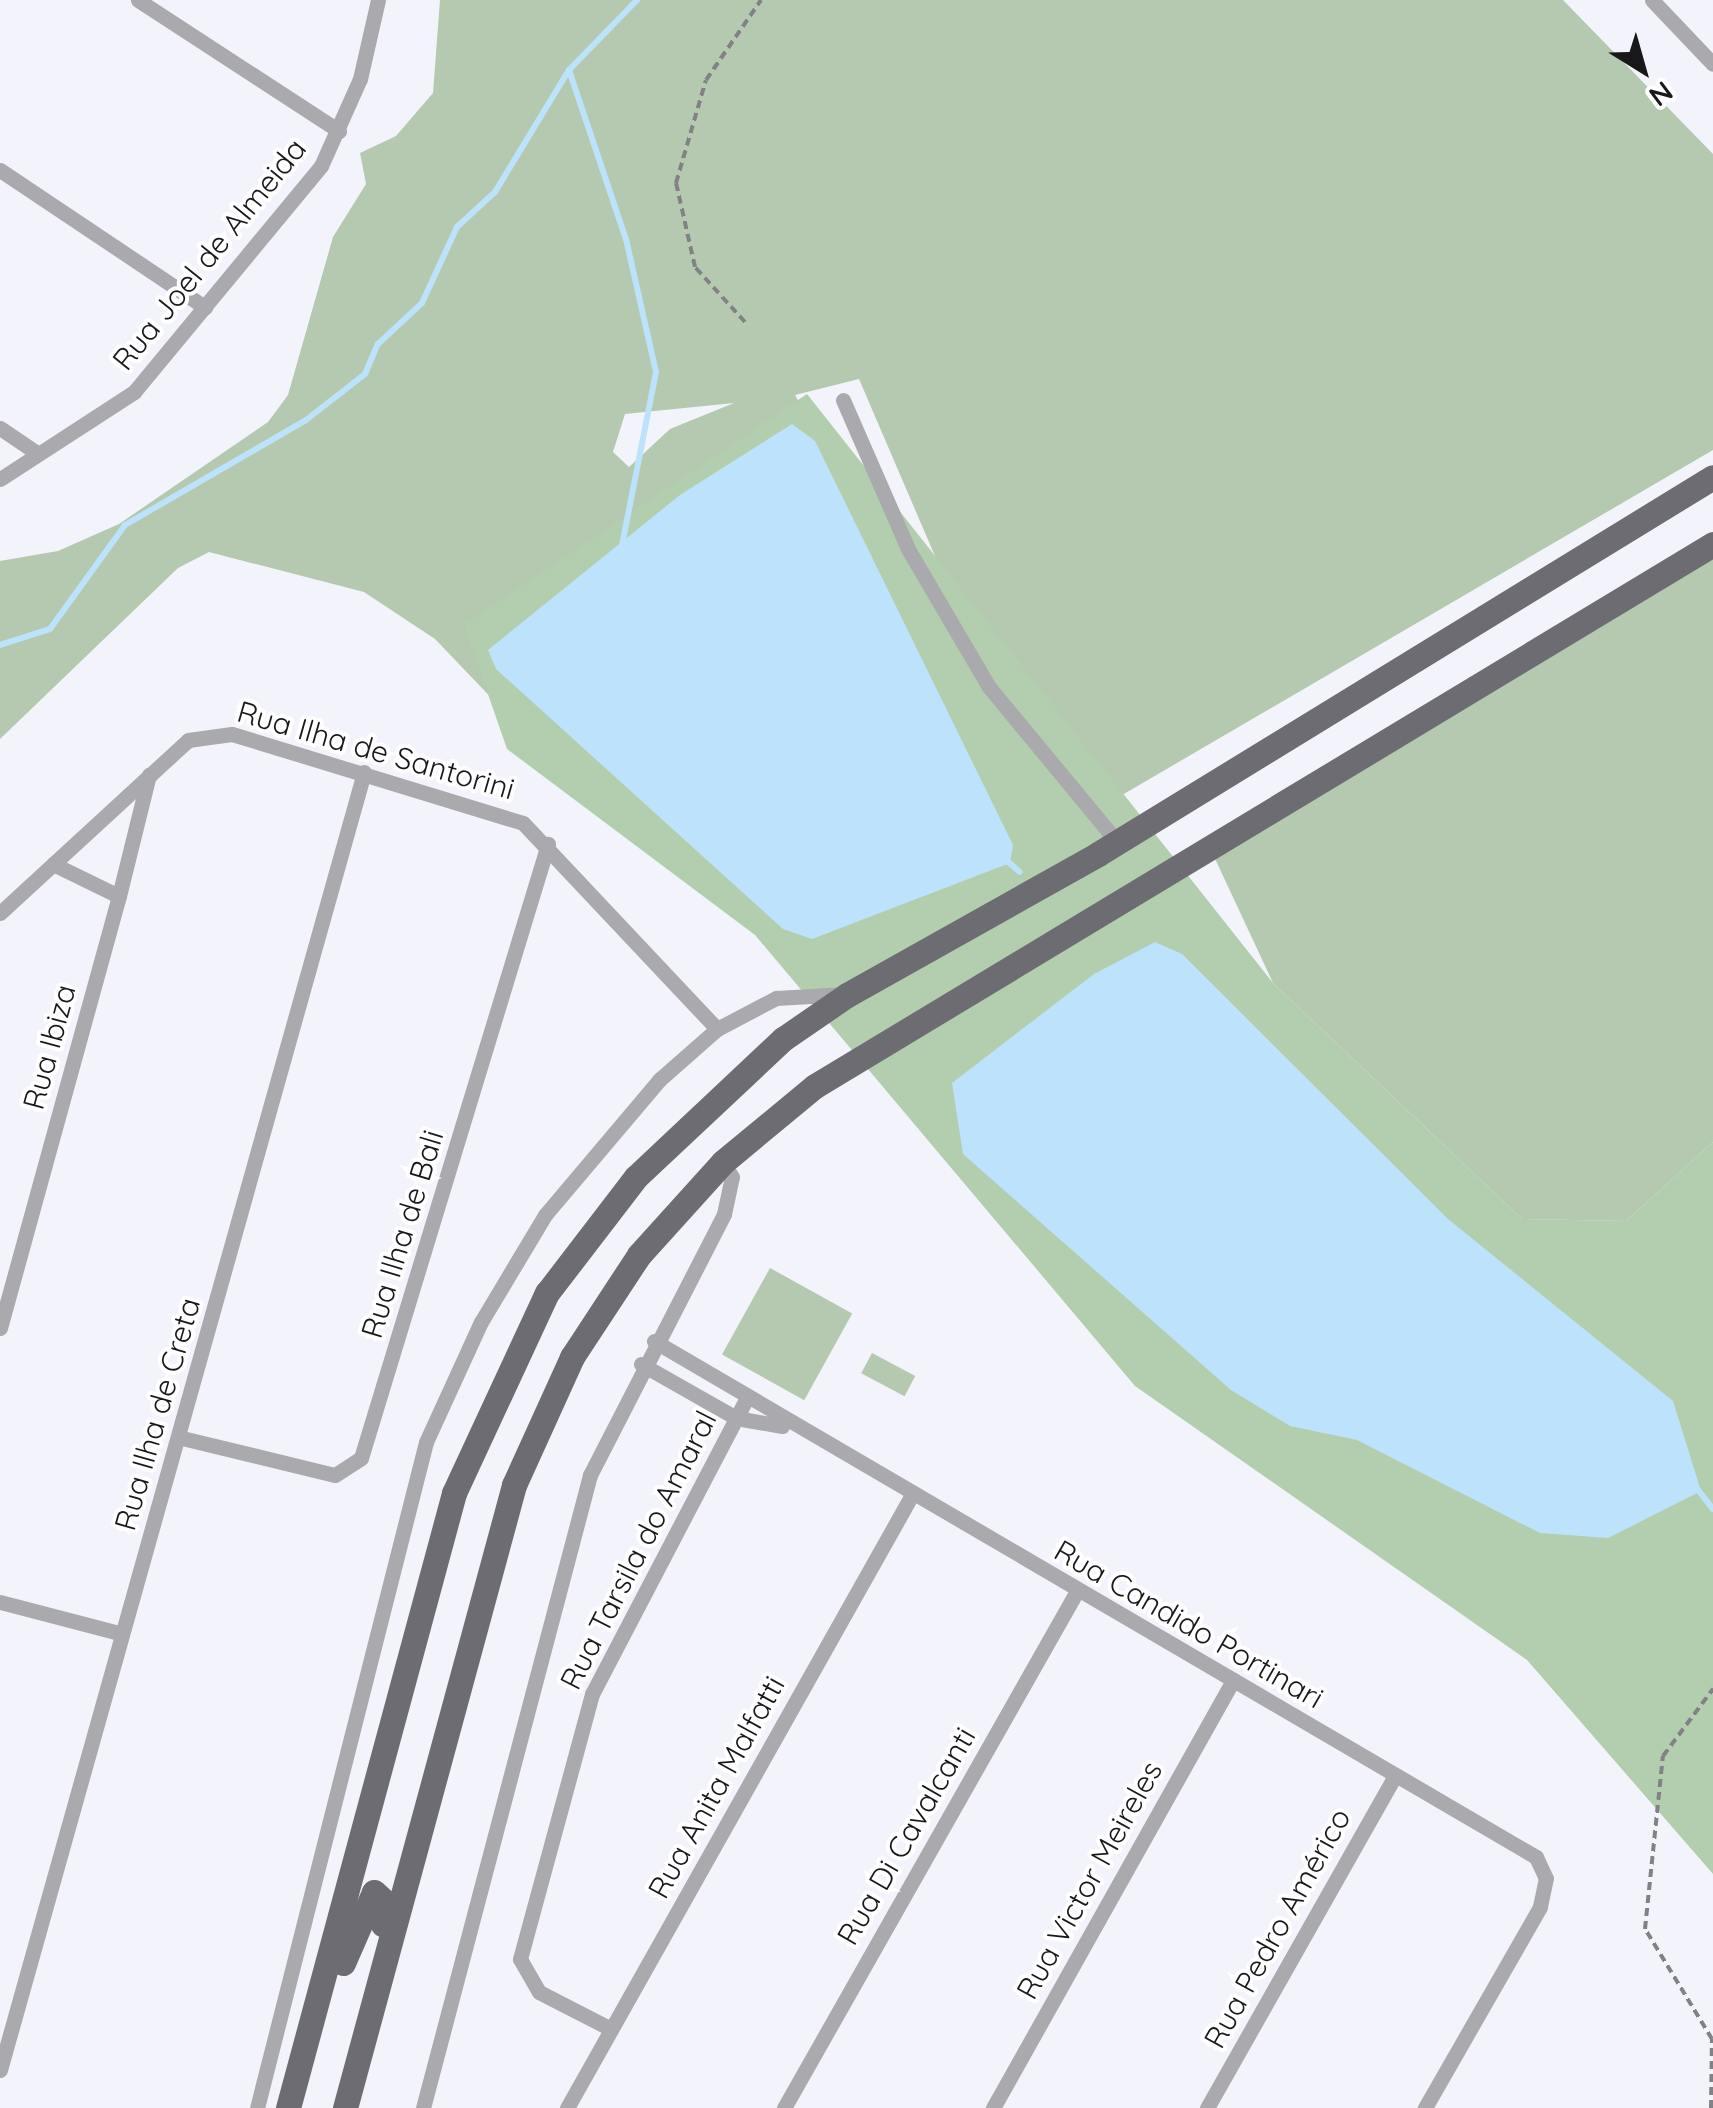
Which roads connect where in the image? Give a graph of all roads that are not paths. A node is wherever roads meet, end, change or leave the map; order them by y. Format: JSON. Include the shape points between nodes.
{"nodes":[{"id":1,"x":138,"y":0,"type":"edge"},
{"id":2,"x":378,"y":0,"type":"edge"},
{"id":3,"x":1652,"y":0,"type":"edge"},
{"id":4,"x":1713,"y":64,"type":"edge"},
{"id":5,"x":339,"y":131,"type":"junction"},
{"id":6,"x":0,"y":170,"type":"edge"},
{"id":7,"x":206,"y":306,"type":"junction"},
{"id":8,"x":843,"y":400,"type":"dead end"},
{"id":9,"x":0,"y":428,"type":"edge"},
{"id":10,"x":37,"y":453,"type":"junction"},
{"id":11,"x":1713,"y":476,"type":"edge"},
{"id":12,"x":0,"y":479,"type":"edge"},
{"id":13,"x":1713,"y":544,"type":"edge"},
{"id":14,"x":364,"y":772,"type":"junction"},
{"id":15,"x":149,"y":774,"type":"junction"},
{"id":16,"x":1117,"y":842,"type":"junction"},
{"id":17,"x":548,"y":844,"type":"junction"},
{"id":18,"x":53,"y":864,"type":"junction"},
{"id":19,"x":119,"y":896,"type":"junction"},
{"id":20,"x":0,"y":914,"type":"edge"},
{"id":21,"x":847,"y":994,"type":"junction"},
{"id":22,"x":717,"y":1029,"type":"junction"},
{"id":23,"x":723,"y":1162,"type":"junction"},
{"id":24,"x":0,"y":1328,"type":"edge"},
{"id":25,"x":654,"y":1341,"type":"junction"},
{"id":26,"x":641,"y":1364,"type":"junction"},
{"id":27,"x":746,"y":1398,"type":"junction"},
{"id":28,"x":736,"y":1418,"type":"junction"},
{"id":29,"x":792,"y":1428,"type":"junction"},
{"id":30,"x":182,"y":1438,"type":"junction"},
{"id":31,"x":912,"y":1493,"type":"junction"},
{"id":32,"x":1077,"y":1591,"type":"junction"},
{"id":33,"x":0,"y":1602,"type":"edge"},
{"id":34,"x":119,"y":1633,"type":"junction"},
{"id":35,"x":1232,"y":1680,"type":"junction"},
{"id":36,"x":1395,"y":1776,"type":"junction"},
{"id":37,"x":370,"y":2003,"type":"junction"},
{"id":38,"x":611,"y":2029,"type":"junction"},
{"id":39,"x":0,"y":2070,"type":"edge"},
{"id":40,"x":257,"y":2108,"type":"edge"},
{"id":41,"x":292,"y":2108,"type":"edge"},
{"id":42,"x":345,"y":2108,"type":"edge"},
{"id":43,"x":423,"y":2108,"type":"edge"},
{"id":44,"x":567,"y":2108,"type":"edge"},
{"id":45,"x":784,"y":2108,"type":"edge"},
{"id":46,"x":993,"y":2108,"type":"edge"},
{"id":47,"x":1207,"y":2108,"type":"edge"},
{"id":48,"x":1424,"y":2108,"type":"edge"}],
"edges":[{"from":1,"to":5,"type":"street"},
{"from":2,"to":5,"type":"street","name":"Rua Joel de Almeida"},
{"from":3,"to":4,"type":"street"},
{"from":5,"to":7,"type":"street","name":"Rua Joel de Almeida","via":[[322,166]]},
{"from":6,"to":7,"type":"street"},
{"from":7,"to":10,"type":"street","name":"Rua Joel de Almeida","via":[[134,392]]},
{"from":8,"to":16,"type":"street","via":[[908,548],[989,688]]},
{"from":9,"to":10,"type":"street"},
{"from":10,"to":12,"type":"street","name":"Rua Joel de Almeida"},
{"from":11,"to":16,"type":"main road"},
{"from":13,"to":23,"type":"main road","via":[[883,1042]]},
{"from":14,"to":15,"type":"street","name":"Rua Ilha de Santorini","via":[[218,732],[188,740]]},
{"from":14,"to":17,"type":"street","name":"Rua Ilha de Santorini","via":[[505,813]]},
{"from":14,"to":30,"type":"street","name":"Rua Ilha de Creta"},
{"from":15,"to":18,"type":"street","name":"Rua Ilha de Santorini"},
{"from":15,"to":19,"type":"street","name":"Rua Ibiza"},
{"from":16,"to":21,"type":"main road"},
{"from":17,"to":22,"type":"street","name":"Rua Ilha de Santorini"},
{"from":17,"to":30,"type":"street","name":"Rua Ilha de Bali","via":[[361,1458],[335,1475]]},
{"from":18,"to":19,"type":"street"},
{"from":18,"to":20,"type":"street","name":"Rua Ilha de Santorini"},
{"from":19,"to":24,"type":"street","name":"Rua Ibiza"},
{"from":21,"to":22,"type":"street","via":[[776,998]]},
{"from":21,"to":41,"type":"main road","via":[[783,1039],[636,1177],[547,1293],[510,1360],[454,1493]]},
{"from":22,"to":40,"type":"street","via":[[614,1125],[546,1215],[452,1380],[426,1442]]},
{"from":23,"to":25,"type":"street","via":[[731,1196]]},
{"from":23,"to":37,"type":"main road","via":[[601,1307],[540,1420],[476,1613]]},
{"from":25,"to":26,"type":"street"},
{"from":25,"to":27,"type":"street","name":"Rua Candido Portinari"},
{"from":26,"to":28,"type":"street","name":"Rua Candido Portinari"},
{"from":26,"to":43,"type":"street","via":[[562,1564]]},
{"from":27,"to":28,"type":"street","name":"Rua Tarsila do Amaral"},
{"from":27,"to":29,"type":"street","name":"Rua Candido Portinari"},
{"from":28,"to":29,"type":"street","name":"Rua Candido Portinari"},
{"from":28,"to":38,"type":"street","name":"Rua Tarsila do Amaral","via":[[592,1694],[520,1959],[539,1992]]},
{"from":29,"to":31,"type":"street","name":"Rua Candido Portinari"},
{"from":30,"to":34,"type":"street","name":"Rua Ilha de Creta"},
{"from":31,"to":32,"type":"street","name":"Rua Candido Portinari"},
{"from":31,"to":38,"type":"street","name":"Rua Anita Malfatti"},
{"from":32,"to":35,"type":"street","name":"Rua Candido Portinari"},
{"from":32,"to":45,"type":"street","name":"Rua Di Cavalcanti"},
{"from":33,"to":34,"type":"street"},
{"from":34,"to":39,"type":"street","name":"Rua Ilha de Creta"},
{"from":35,"to":36,"type":"street","name":"Rua Candido Portinari"},
{"from":35,"to":46,"type":"street","name":"Rua Victor Meireles"},
{"from":36,"to":47,"type":"street","name":"Rua Pedro Américo"},
{"from":36,"to":48,"type":"street","name":"Rua Candido Portinari","via":[[1528,1849],[1546,1878],[1540,1907]]},
{"from":37,"to":41,"type":"main road","via":[[388,1904],[374,1892]]},
{"from":37,"to":42,"type":"main road"},
{"from":38,"to":44,"type":"street","name":"Rua Anita Malfatti"}]}
